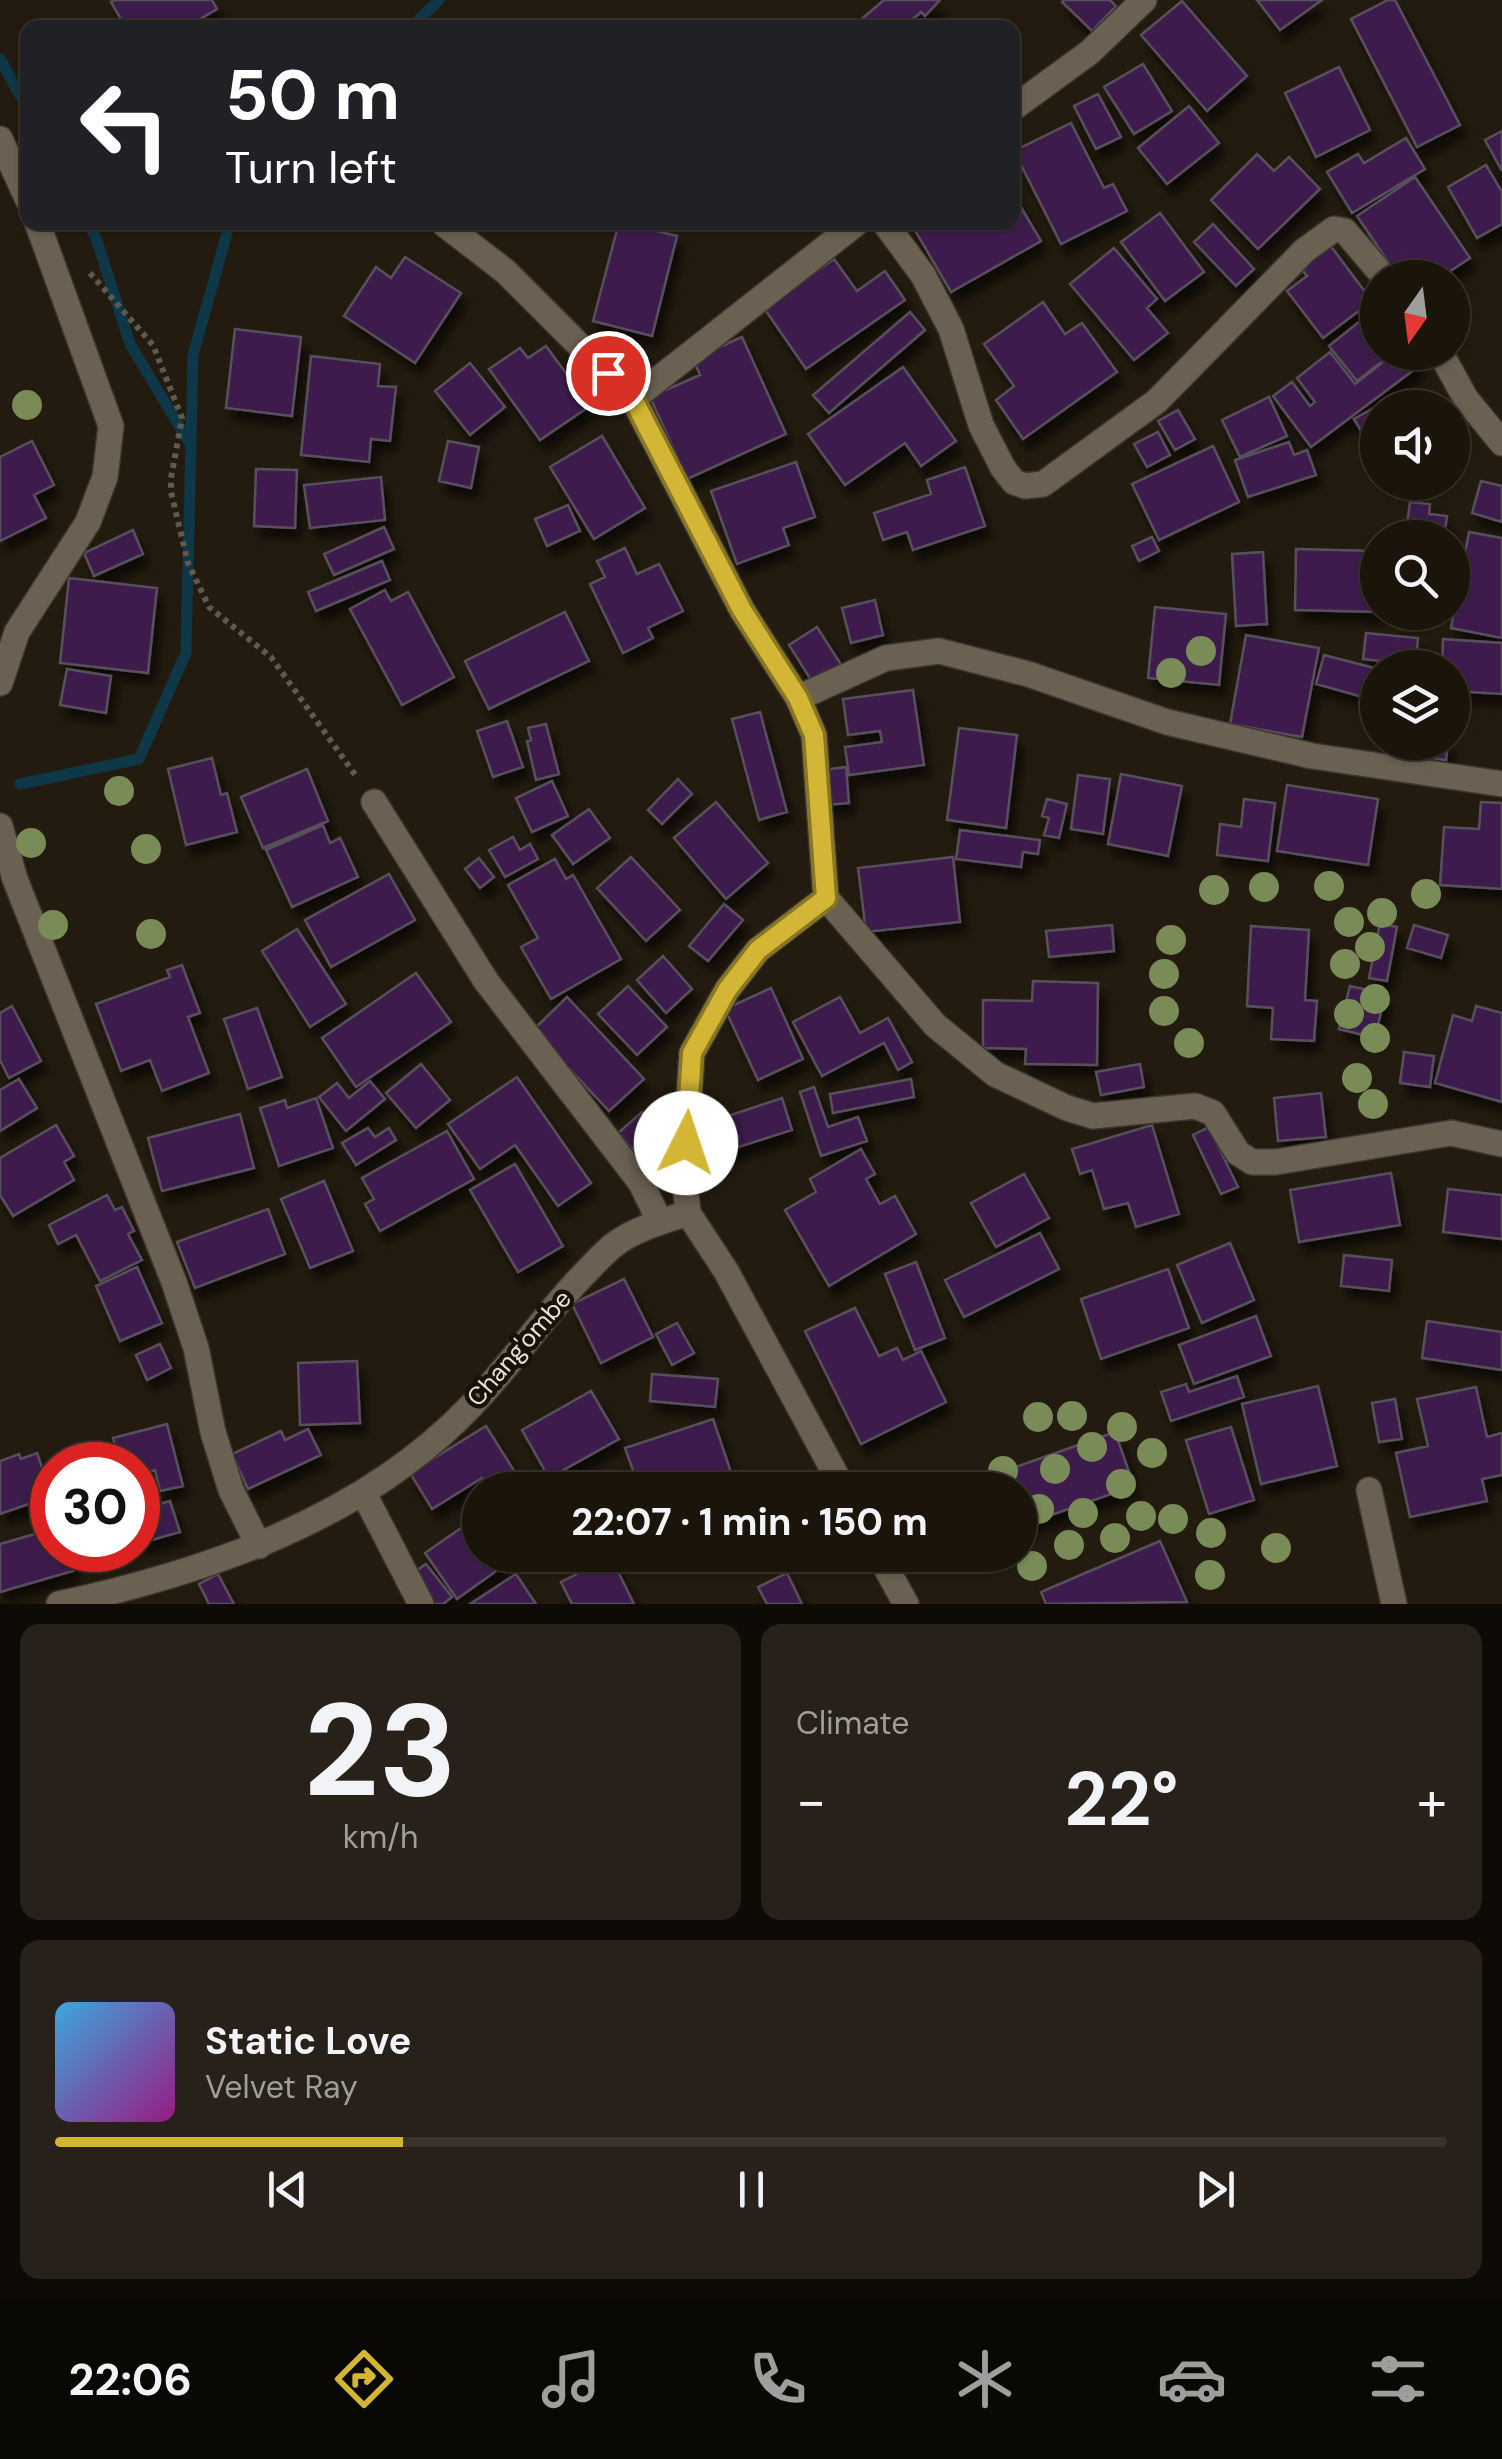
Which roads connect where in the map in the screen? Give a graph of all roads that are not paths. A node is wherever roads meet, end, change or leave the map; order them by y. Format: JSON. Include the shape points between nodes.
{"nodes":[{"id":1,"x":1144,"y":0,"type":"edge"},
{"id":2,"x":1020,"y":103,"type":"edge"},
{"id":3,"x":0,"y":139,"type":"edge"},
{"id":4,"x":20,"y":183,"type":"edge"},
{"id":5,"x":41,"y":230,"type":"edge"},
{"id":6,"x":452,"y":230,"type":"edge"},
{"id":7,"x":848,"y":230,"type":"edge"},
{"id":8,"x":890,"y":230,"type":"edge"},
{"id":9,"x":1369,"y":260,"type":"edge"},
{"id":10,"x":1450,"y":370,"type":"edge"},
{"id":11,"x":633,"y":399,"type":"junction"},
{"id":12,"x":1502,"y":444,"type":"edge"},
{"id":13,"x":9,"y":636,"type":"edge"},
{"id":14,"x":0,"y":683,"type":"edge"},
{"id":15,"x":798,"y":698,"type":"junction"},
{"id":16,"x":1502,"y":784,"type":"edge"},
{"id":17,"x":374,"y":802,"type":"road end"},
{"id":18,"x":0,"y":826,"type":"edge"},
{"id":19,"x":826,"y":898,"type":"junction"},
{"id":20,"x":1502,"y":1144,"type":"edge"},
{"id":21,"x":688,"y":1213,"type":"junction"},
{"id":22,"x":660,"y":1222,"type":"junction"},
{"id":23,"x":834,"y":1472,"type":"edge"},
{"id":24,"x":1369,"y":1490,"type":"dead end"},
{"id":25,"x":363,"y":1492,"type":"junction"},
{"id":26,"x":259,"y":1546,"type":"junction"},
{"id":27,"x":889,"y":1572,"type":"edge"},
{"id":28,"x":106,"y":1599,"type":"edge"},
{"id":29,"x":59,"y":1604,"type":"edge"},
{"id":30,"x":421,"y":1604,"type":"edge"},
{"id":31,"x":906,"y":1604,"type":"edge"},
{"id":32,"x":1394,"y":1604,"type":"edge"}],
"edges":[{"from":1,"to":2,"type":"street","via":[[1090,52]]},
{"from":3,"to":4,"type":"street"},
{"from":5,"to":13,"type":"street","via":[[111,426],[105,477],[88,522]]},
{"from":6,"to":11,"type":"street","via":[[505,271]]},
{"from":7,"to":11,"type":"street"},
{"from":8,"to":9,"type":"street","via":[[923,274],[951,329],[981,426],[1014,482],[1026,486],[1044,484],[1156,401],[1305,250],[1334,229],[1345,231]]},
{"from":10,"to":12,"type":"street"},
{"from":11,"to":15,"type":"street","via":[[742,610]]},
{"from":13,"to":14,"type":"street"},
{"from":15,"to":16,"type":"street","via":[[886,658],[939,651],[1167,722],[1312,756]]},
{"from":15,"to":19,"type":"street","via":[[814,735]]},
{"from":17,"to":22,"type":"street","via":[[486,980],[642,1182]]},
{"from":18,"to":26,"type":"street","via":[[174,1282],[230,1490]]},
{"from":19,"to":20,"type":"street","via":[[935,1025],[995,1074],[1067,1108],[1118,1116],[1195,1106],[1213,1113],[1238,1153],[1252,1162],[1451,1132]]},
{"from":19,"to":21,"type":"street","via":[[758,950],[692,1053]]},
{"from":21,"to":22,"type":"street","name":"Chang'ombe"},
{"from":21,"to":23,"type":"street"},
{"from":22,"to":25,"type":"street","name":"Chang'ombe","via":[[615,1243],[549,1310],[471,1406]]},
{"from":24,"to":32,"type":"street"},
{"from":25,"to":26,"type":"street","name":"Chang'ombe"},
{"from":25,"to":30,"type":"street"},
{"from":26,"to":28,"type":"street","name":"Chang'ombe"},
{"from":27,"to":31,"type":"street"},
{"from":28,"to":29,"type":"street","name":"Chang'ombe"}]}
